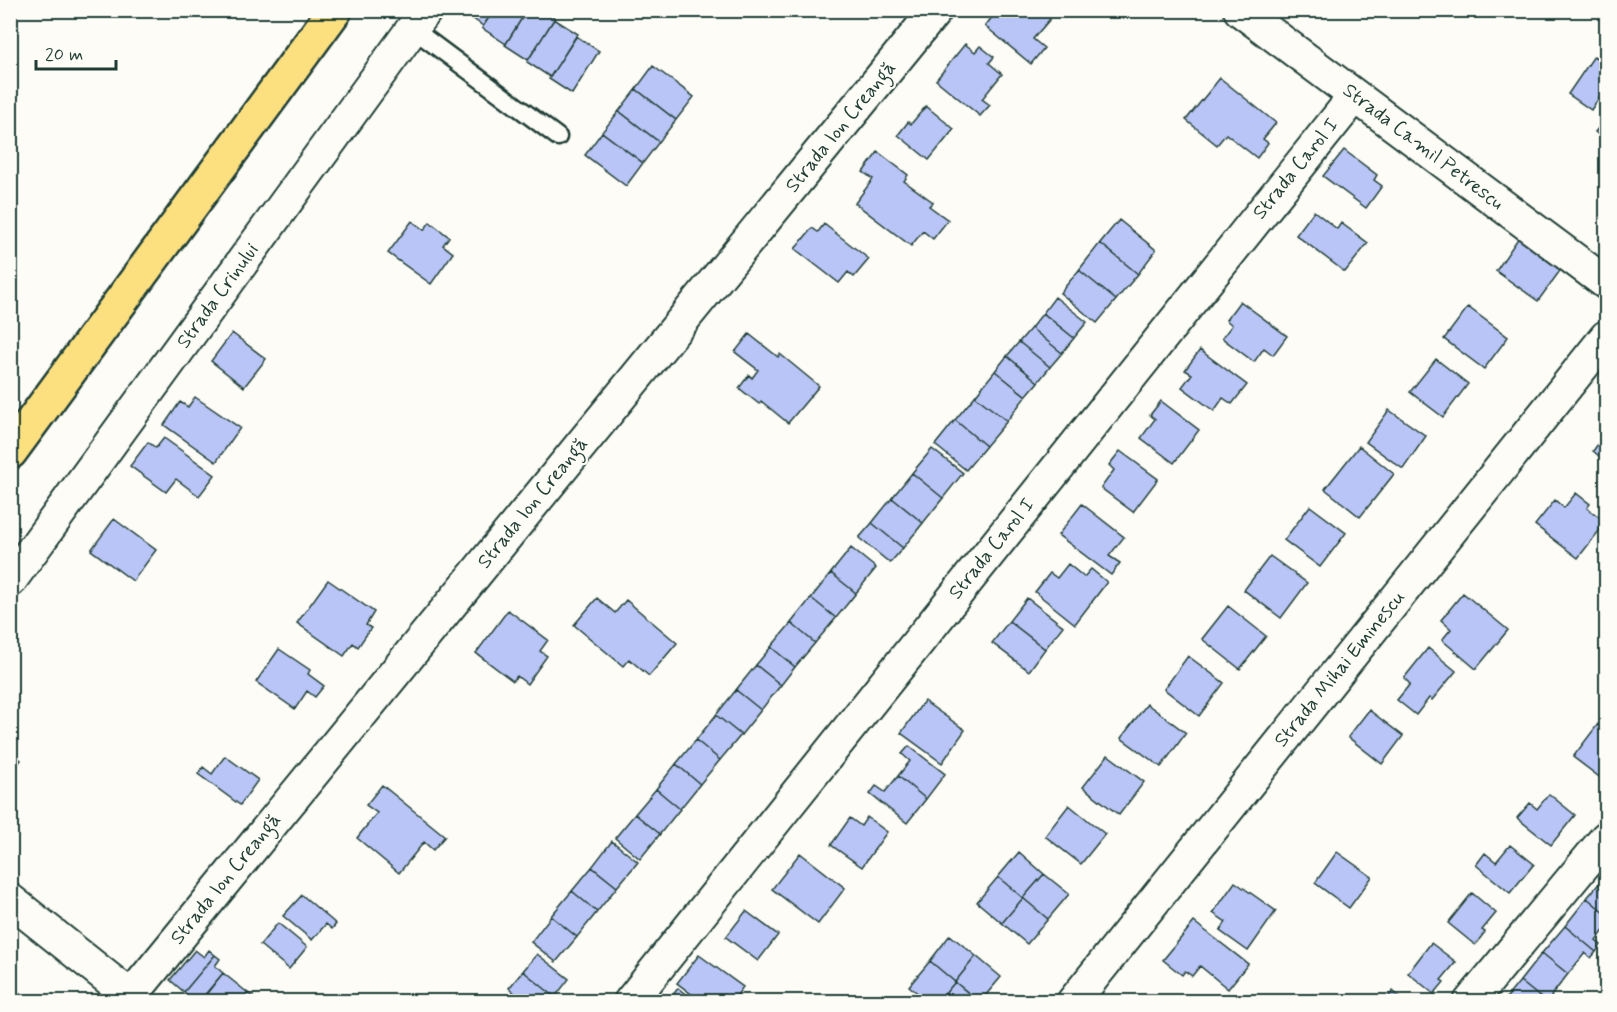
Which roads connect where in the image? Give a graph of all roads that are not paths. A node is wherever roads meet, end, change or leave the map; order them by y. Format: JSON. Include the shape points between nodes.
{"nodes":[{"id":1,"x":335,"y":10,"type":"edge"},
{"id":2,"x":936,"y":10,"type":"edge"},
{"id":3,"x":1240,"y":10,"type":"edge"},
{"id":4,"x":419,"y":20,"type":"edge"},
{"id":5,"x":1355,"y":96,"type":"junction"},
{"id":6,"x":558,"y":138,"type":"dead end"},
{"id":7,"x":1603,"y":272,"type":"edge"},
{"id":8,"x":1606,"y":337,"type":"edge"},
{"id":9,"x":10,"y":452,"type":"edge"},
{"id":10,"x":10,"y":581,"type":"edge"},
{"id":11,"x":1606,"y":838,"type":"edge"},
{"id":12,"x":10,"y":900,"type":"edge"},
{"id":13,"x":134,"y":999,"type":"edge"},
{"id":14,"x":630,"y":1002,"type":"edge"},
{"id":15,"x":1073,"y":1002,"type":"edge"},
{"id":16,"x":1470,"y":1002,"type":"edge"}],
"edges":[{"from":1,"to":9,"type":"highway"},
{"from":2,"to":13,"type":"street","name":"Strada Ion Creangă"},
{"from":3,"to":5,"type":"street","name":"Strada Camil Petrescu"},
{"from":4,"to":6,"type":"lane"},
{"from":4,"to":10,"type":"street","name":"Strada Crinului"},
{"from":5,"to":7,"type":"street","name":"Strada Camil Petrescu"},
{"from":5,"to":14,"type":"street","name":"Strada Carol I"},
{"from":8,"to":15,"type":"street","name":"Strada Mihai Eminescu"},
{"from":11,"to":16,"type":"street"},
{"from":12,"to":13,"type":"street","name":"Strada Ion Creangă"}]}
